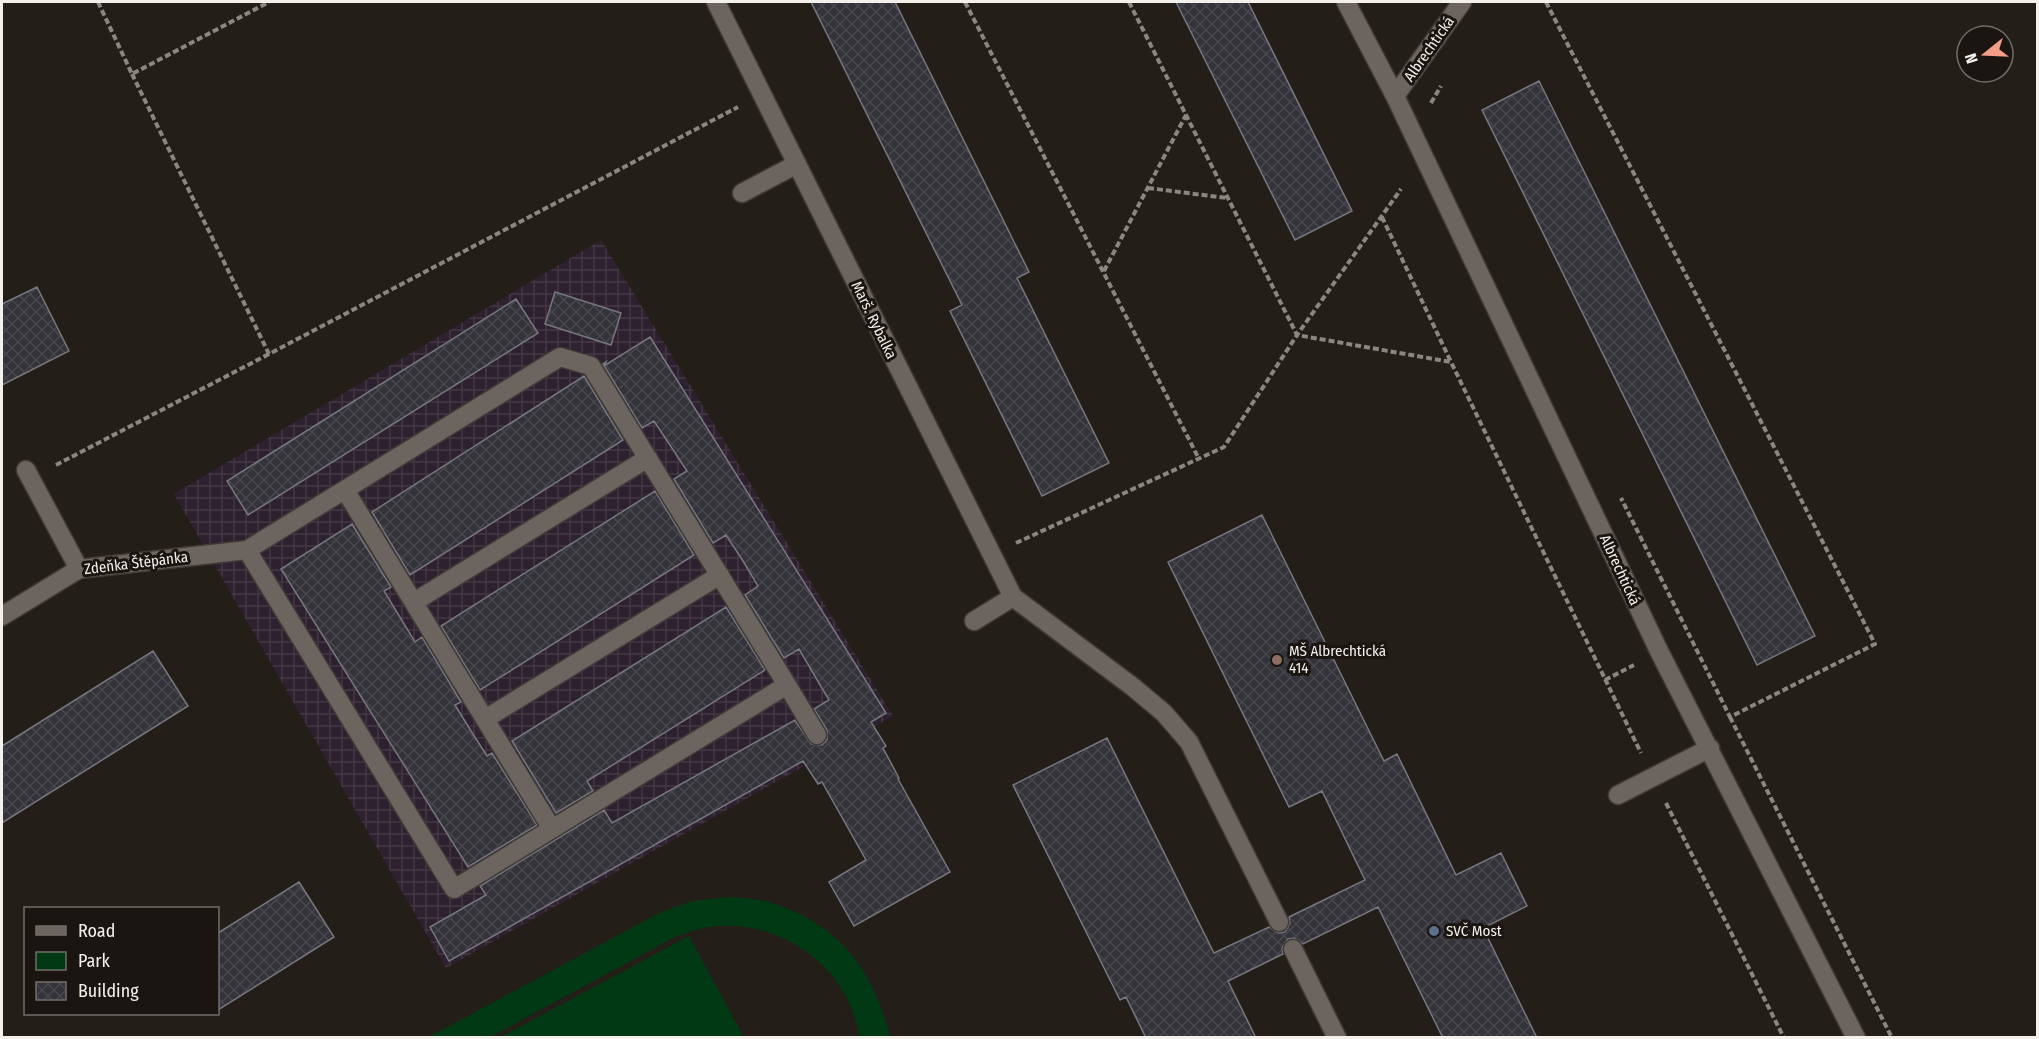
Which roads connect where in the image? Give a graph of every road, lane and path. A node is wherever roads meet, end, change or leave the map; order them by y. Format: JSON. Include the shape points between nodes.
{"nodes":[{"id":1,"x":98,"y":2,"type":"edge"},
{"id":2,"x":269,"y":2,"type":"edge"},
{"id":3,"x":716,"y":2,"type":"edge"},
{"id":4,"x":965,"y":2,"type":"edge"},
{"id":5,"x":1129,"y":2,"type":"edge"},
{"id":6,"x":1346,"y":2,"type":"edge"},
{"id":7,"x":1462,"y":2,"type":"edge"},
{"id":8,"x":1546,"y":2,"type":"edge"},
{"id":9,"x":132,"y":74,"type":"junction"},
{"id":10,"x":1443,"y":81,"type":"dead end"},
{"id":11,"x":762,"y":95,"type":"junction"},
{"id":12,"x":1395,"y":96,"type":"junction"},
{"id":13,"x":1426,"y":111,"type":"dead end"},
{"id":14,"x":1186,"y":115,"type":"junction"},
{"id":15,"x":797,"y":164,"type":"junction"},
{"id":16,"x":1148,"y":188,"type":"junction"},
{"id":17,"x":1401,"y":189,"type":"dead end"},
{"id":18,"x":742,"y":193,"type":"dead end"},
{"id":19,"x":1228,"y":198,"type":"junction"},
{"id":20,"x":1382,"y":217,"type":"junction"},
{"id":21,"x":1103,"y":272,"type":"junction"},
{"id":22,"x":1297,"y":335,"type":"junction"},
{"id":23,"x":269,"y":354,"type":"junction"},
{"id":24,"x":1451,"y":362,"type":"junction"},
{"id":25,"x":648,"y":458,"type":"junction"},
{"id":26,"x":1199,"y":459,"type":"junction"},
{"id":27,"x":28,"y":474,"type":"joint"},
{"id":28,"x":345,"y":490,"type":"junction"},
{"id":29,"x":1620,"y":495,"type":"dead end"},
{"id":30,"x":247,"y":550,"type":"junction"},
{"id":31,"x":991,"y":555,"type":"junction"},
{"id":32,"x":79,"y":569,"type":"junction"},
{"id":33,"x":720,"y":575,"type":"junction"},
{"id":34,"x":1013,"y":597,"type":"junction"},
{"id":35,"x":414,"y":602,"type":"junction"},
{"id":36,"x":2,"y":616,"type":"edge"},
{"id":37,"x":974,"y":621,"type":"dead end"},
{"id":38,"x":787,"y":685,"type":"junction"},
{"id":39,"x":1730,"y":717,"type":"junction"},
{"id":40,"x":485,"y":719,"type":"junction"},
{"id":41,"x":817,"y":735,"type":"dead end"},
{"id":42,"x":1710,"y":748,"type":"junction"},
{"id":43,"x":1653,"y":777,"type":"junction"},
{"id":44,"x":1618,"y":795,"type":"dead end"},
{"id":45,"x":552,"y":829,"type":"junction"},
{"id":46,"x":1279,"y":922,"type":"dead end"},
{"id":47,"x":1293,"y":949,"type":"dead end"},
{"id":48,"x":1337,"y":1038,"type":"edge"},
{"id":49,"x":1784,"y":1038,"type":"edge"},
{"id":50,"x":1856,"y":1038,"type":"edge"},
{"id":51,"x":1892,"y":1038,"type":"edge"}],
"edges":[{"from":1,"to":9,"type":"path"},
{"from":2,"to":9,"type":"path"},
{"from":3,"to":11,"type":"street","name":"Marš. Rybalka"},
{"from":4,"to":21,"type":"path"},
{"from":5,"to":14,"type":"path"},
{"from":6,"to":12,"type":"street","name":"Albrechtická"},
{"from":7,"to":12,"type":"street","name":"Albrechtická"},
{"from":8,"to":39,"type":"path","via":[[1875,644]]},
{"from":9,"to":23,"type":"path"},
{"from":10,"to":13,"type":"path"},
{"from":11,"to":15,"type":"street","name":"Marš. Rybalka"},
{"from":11,"to":23,"type":"path"},
{"from":12,"to":42,"type":"street","name":"Albrechtická","via":[[1659,651]]},
{"from":14,"to":16,"type":"path"},
{"from":14,"to":19,"type":"path"},
{"from":15,"to":18,"type":"street"},
{"from":15,"to":31,"type":"street","name":"Marš. Rybalka"},
{"from":16,"to":19,"type":"path"},
{"from":16,"to":21,"type":"path"},
{"from":17,"to":20,"type":"path"},
{"from":19,"to":22,"type":"path"},
{"from":20,"to":22,"type":"path"},
{"from":20,"to":24,"type":"path"},
{"from":21,"to":26,"type":"path"},
{"from":22,"to":24,"type":"path"},
{"from":22,"to":26,"type":"path","via":[[1224,447]]},
{"from":23,"to":27,"type":"path"},
{"from":24,"to":43,"type":"path"},
{"from":25,"to":28,"type":"street","via":[[591,366],[560,357]]},
{"from":25,"to":33,"type":"street"},
{"from":25,"to":35,"type":"street"},
{"from":26,"to":31,"type":"path"},
{"from":27,"to":32,"type":"street"},
{"from":28,"to":30,"type":"street"},
{"from":28,"to":35,"type":"street"},
{"from":29,"to":39,"type":"path"},
{"from":30,"to":32,"type":"street","name":"Zdeňka Štěpánka"},
{"from":30,"to":45,"type":"street","via":[[454,889]]},
{"from":31,"to":34,"type":"street","name":"Marš. Rybalka"},
{"from":32,"to":36,"type":"street","name":"Zdeňka Štěpánka"},
{"from":33,"to":38,"type":"street"},
{"from":33,"to":40,"type":"street"},
{"from":34,"to":37,"type":"street"},
{"from":34,"to":46,"type":"street","via":[[1133,687],[1164,713],[1189,742]]},
{"from":35,"to":40,"type":"street"},
{"from":38,"to":41,"type":"street"},
{"from":38,"to":45,"type":"street"},
{"from":39,"to":51,"type":"path"},
{"from":40,"to":45,"type":"street"},
{"from":42,"to":43,"type":"street"},
{"from":42,"to":50,"type":"street","name":"Albrechtická"},
{"from":43,"to":44,"type":"street"},
{"from":43,"to":49,"type":"path"},
{"from":47,"to":48,"type":"street"}]}
